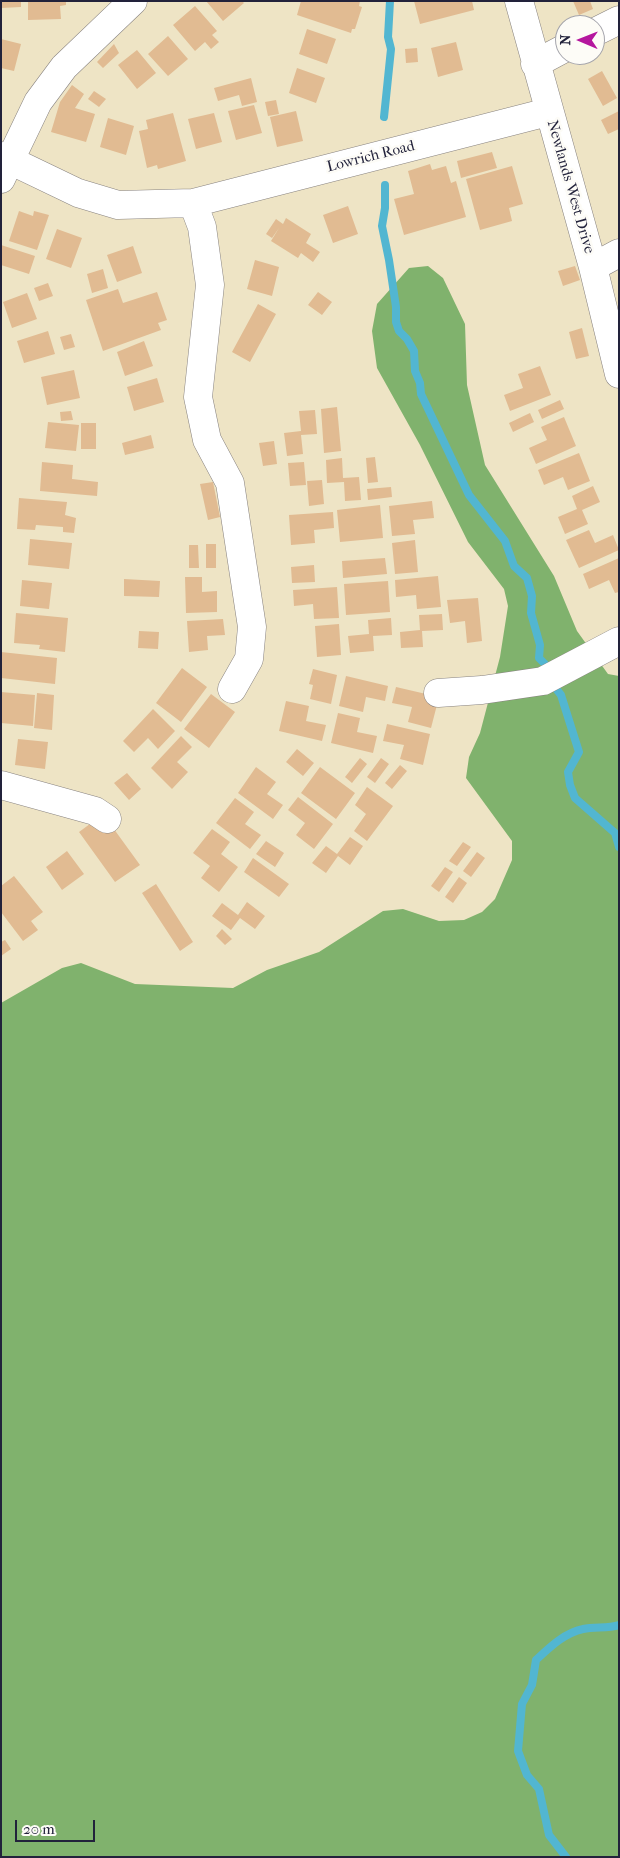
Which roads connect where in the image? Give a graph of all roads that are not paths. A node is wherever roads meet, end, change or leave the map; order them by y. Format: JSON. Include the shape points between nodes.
{"nodes":[{"id":1,"x":133,"y":1,"type":"edge"},
{"id":2,"x":519,"y":1,"type":"edge"},
{"id":3,"x":619,"y":20,"type":"edge"},
{"id":4,"x":605,"y":27,"type":"edge"},
{"id":5,"x":555,"y":53,"type":"edge"},
{"id":6,"x":535,"y":64,"type":"junction"},
{"id":7,"x":548,"y":112,"type":"junction"},
{"id":8,"x":4,"y":165,"type":"edge"},
{"id":9,"x":193,"y":203,"type":"junction"},
{"id":10,"x":619,"y":253,"type":"edge"},
{"id":11,"x":593,"y":268,"type":"junction"},
{"id":12,"x":619,"y":374,"type":"edge"},
{"id":13,"x":619,"y":641,"type":"edge"},
{"id":14,"x":232,"y":689,"type":"dead end"},
{"id":15,"x":438,"y":693,"type":"dead end"},
{"id":16,"x":1,"y":785,"type":"edge"},
{"id":17,"x":107,"y":819,"type":"dead end"}],
"edges":[{"from":1,"to":8,"type":"street","via":[[64,67],[38,102]]},
{"from":2,"to":6,"type":"street","name":"Newlands West Drive"},
{"from":3,"to":4,"type":"street"},
{"from":5,"to":6,"type":"street"},
{"from":6,"to":7,"type":"street","name":"Newlands West Drive"},
{"from":7,"to":9,"type":"street","name":"Lowrich Road"},
{"from":7,"to":11,"type":"street","name":"Newlands West Drive"},
{"from":8,"to":9,"type":"street","name":"Lowrich Road","via":[[118,206]]},
{"from":9,"to":14,"type":"street","via":[[202,227],[210,285],[198,397],[207,440],[230,483],[252,627],[249,659]]},
{"from":10,"to":11,"type":"street"},
{"from":11,"to":12,"type":"street","name":"Newlands West Drive"},
{"from":13,"to":15,"type":"street","via":[[543,682]]},
{"from":16,"to":17,"type":"street","via":[[95,811]]}]}
